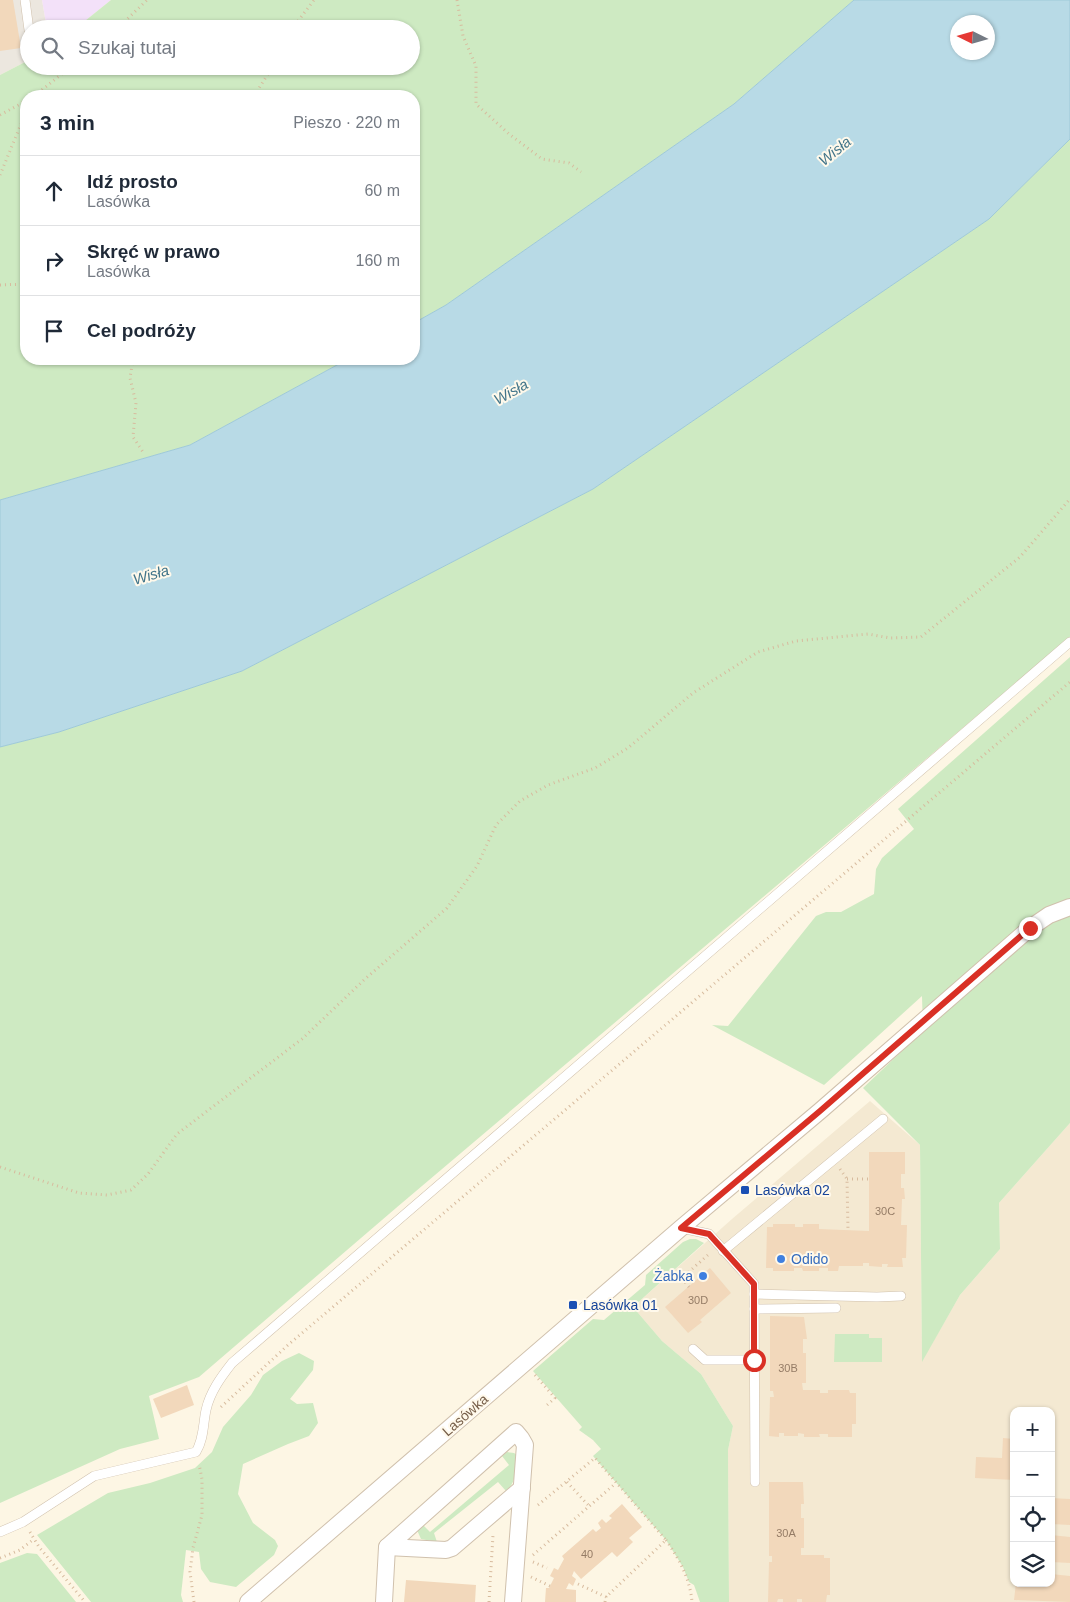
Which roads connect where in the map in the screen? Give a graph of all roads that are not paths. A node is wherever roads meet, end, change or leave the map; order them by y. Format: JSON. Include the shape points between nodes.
{"nodes":[{"id":1,"x":25,"y":0,"type":"edge"},
{"id":2,"x":28,"y":20,"type":"edge"},
{"id":3,"x":1070,"y":642,"type":"edge"},
{"id":4,"x":1070,"y":907,"type":"edge"},
{"id":5,"x":883,"y":1119,"type":"dead end"},
{"id":6,"x":681,"y":1228,"type":"junction"},
{"id":7,"x":723,"y":1251,"type":"junction"},
{"id":8,"x":754,"y":1294,"type":"junction"},
{"id":9,"x":901,"y":1296,"type":"dead end"},
{"id":10,"x":754,"y":1308,"type":"junction"},
{"id":11,"x":836,"y":1308,"type":"dead end"},
{"id":12,"x":693,"y":1350,"type":"dead end"},
{"id":13,"x":754,"y":1360,"type":"junction"},
{"id":14,"x":755,"y":1482,"type":"dead end"},
{"id":15,"x":522,"y":1488,"type":"junction"},
{"id":16,"x":0,"y":1532,"type":"edge"},
{"id":17,"x":387,"y":1547,"type":"junction"},
{"id":18,"x":248,"y":1602,"type":"edge"},
{"id":19,"x":384,"y":1602,"type":"edge"},
{"id":20,"x":514,"y":1602,"type":"edge"}],
"edges":[{"from":1,"to":2,"type":"lane"},
{"from":3,"to":16,"type":"lane","via":[[232,1363],[217,1383],[206,1408],[196,1452],[94,1476],[24,1522]]},
{"from":4,"to":6,"type":"street","name":"Lasówka","via":[[1049,915],[1030,928]]},
{"from":5,"to":7,"type":"lane"},
{"from":6,"to":7,"type":"lane","via":[[709,1234]]},
{"from":6,"to":18,"type":"street","name":"Lasówka"},
{"from":7,"to":8,"type":"lane","via":[[754,1284]]},
{"from":8,"to":9,"type":"lane"},
{"from":8,"to":10,"type":"lane"},
{"from":10,"to":11,"type":"lane"},
{"from":10,"to":13,"type":"lane"},
{"from":12,"to":13,"type":"lane","via":[[704,1360]]},
{"from":13,"to":14,"type":"lane"},
{"from":15,"to":17,"type":"street","via":[[452,1548]]},
{"from":15,"to":17,"type":"street","via":[[525,1445],[516,1432]]},
{"from":15,"to":20,"type":"street"},
{"from":17,"to":19,"type":"street"}]}
